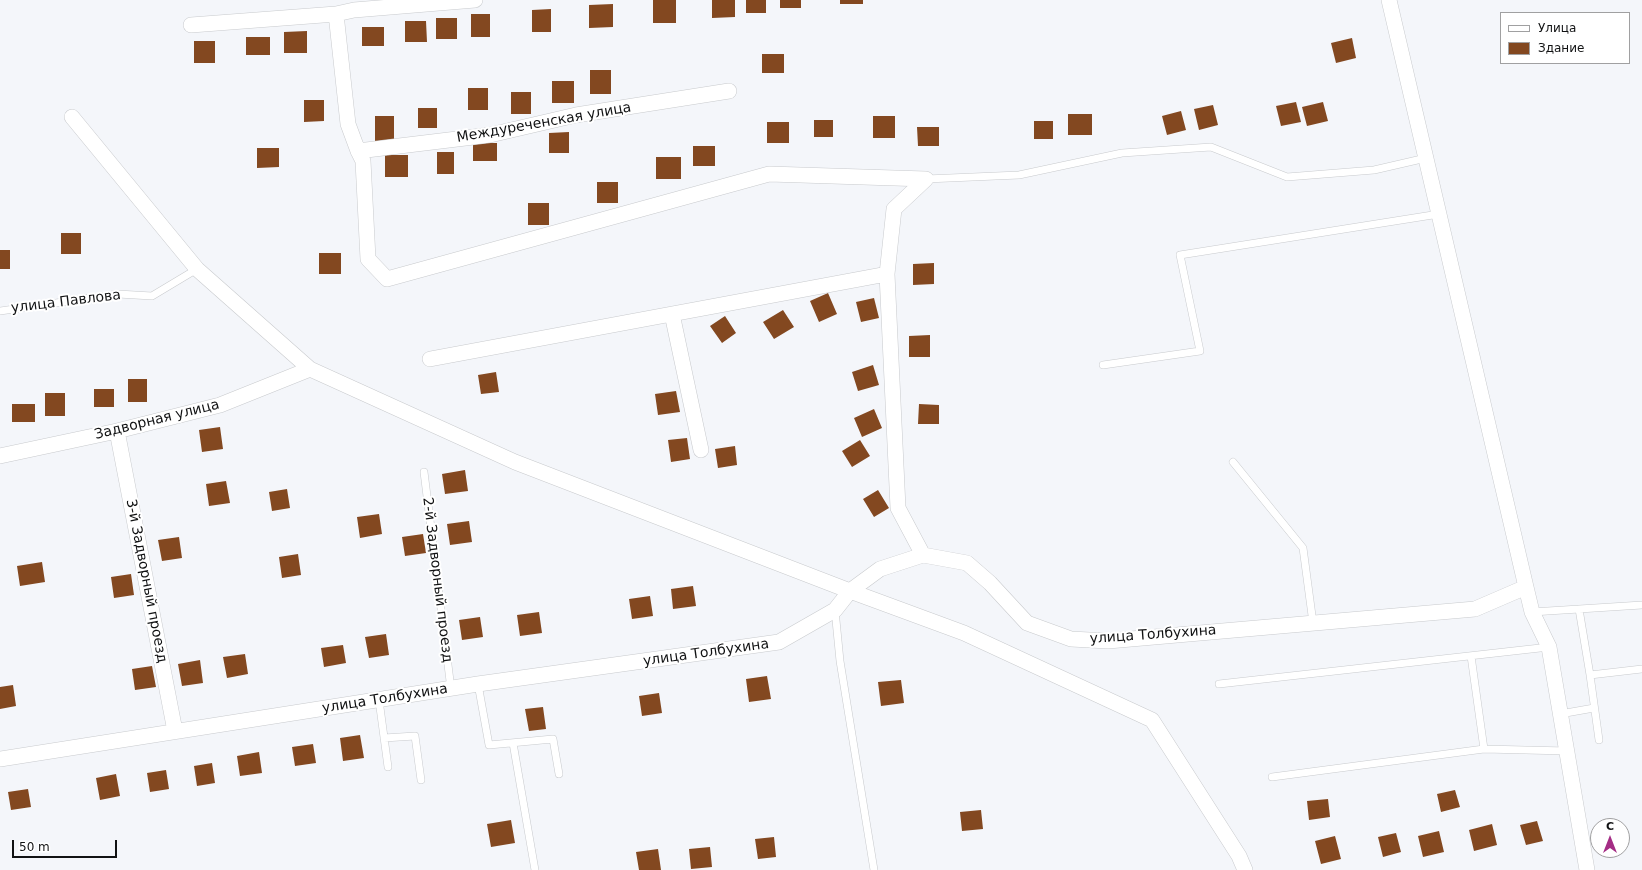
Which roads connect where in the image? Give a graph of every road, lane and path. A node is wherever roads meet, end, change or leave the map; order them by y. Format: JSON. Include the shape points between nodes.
{"nodes":[{"id":1,"x":475,"y":0,"type":"edge"},
{"id":2,"x":1389,"y":0,"type":"edge"},
{"id":3,"x":336,"y":14,"type":"junction"},
{"id":4,"x":191,"y":25,"type":"dead end"},
{"id":5,"x":729,"y":91,"type":"dead end"},
{"id":6,"x":72,"y":118,"type":"dead end"},
{"id":7,"x":358,"y":151,"type":"junction"},
{"id":8,"x":1426,"y":158,"type":"junction"},
{"id":9,"x":926,"y":179,"type":"junction"},
{"id":10,"x":1439,"y":214,"type":"junction"},
{"id":11,"x":197,"y":269,"type":"junction"},
{"id":12,"x":887,"y":274,"type":"junction"},
{"id":13,"x":0,"y":311,"type":"edge"},
{"id":14,"x":672,"y":314,"type":"junction"},
{"id":15,"x":430,"y":359,"type":"dead end"},
{"id":16,"x":1102,"y":366,"type":"dead end"},
{"id":17,"x":310,"y":369,"type":"junction"},
{"id":18,"x":117,"y":431,"type":"junction"},
{"id":19,"x":700,"y":450,"type":"dead end"},
{"id":20,"x":0,"y":456,"type":"edge"},
{"id":21,"x":1233,"y":462,"type":"dead end"},
{"id":22,"x":424,"y":472,"type":"dead end"},
{"id":23,"x":922,"y":555,"type":"junction"},
{"id":24,"x":1526,"y":587,"type":"junction"},
{"id":25,"x":850,"y":591,"type":"junction"},
{"id":26,"x":1642,"y":605,"type":"edge"},
{"id":27,"x":1579,"y":609,"type":"junction"},
{"id":28,"x":835,"y":610,"type":"junction"},
{"id":29,"x":1532,"y":612,"type":"junction"},
{"id":30,"x":1313,"y":623,"type":"junction"},
{"id":31,"x":1549,"y":646,"type":"junction"},
{"id":32,"x":1471,"y":656,"type":"junction"},
{"id":33,"x":1642,"y":669,"type":"edge"},
{"id":34,"x":1590,"y":675,"type":"junction"},
{"id":35,"x":478,"y":684,"type":"junction"},
{"id":36,"x":1219,"y":684,"type":"dead end"},
{"id":37,"x":451,"y":689,"type":"junction"},
{"id":38,"x":379,"y":700,"type":"junction"},
{"id":39,"x":1594,"y":708,"type":"junction"},
{"id":40,"x":1560,"y":714,"type":"junction"},
{"id":41,"x":175,"y":731,"type":"junction"},
{"id":42,"x":384,"y":738,"type":"junction"},
{"id":43,"x":1599,"y":740,"type":"dead end"},
{"id":44,"x":513,"y":743,"type":"junction"},
{"id":45,"x":1484,"y":749,"type":"junction"},
{"id":46,"x":1567,"y":751,"type":"junction"},
{"id":47,"x":0,"y":758,"type":"edge"},
{"id":48,"x":388,"y":767,"type":"dead end"},
{"id":49,"x":559,"y":774,"type":"dead end"},
{"id":50,"x":1272,"y":777,"type":"dead end"},
{"id":51,"x":421,"y":780,"type":"dead end"},
{"id":52,"x":535,"y":870,"type":"edge"},
{"id":53,"x":874,"y":870,"type":"edge"},
{"id":54,"x":1245,"y":870,"type":"edge"},
{"id":55,"x":1587,"y":870,"type":"edge"}],
"edges":[{"from":1,"to":3,"type":"street","via":[[354,10]]},
{"from":2,"to":8,"type":"street"},
{"from":3,"to":4,"type":"street"},
{"from":3,"to":7,"type":"street","via":[[348,124]]},
{"from":5,"to":7,"type":"street","name":"Междуреченская улица","via":[[576,115],[490,135]]},
{"from":6,"to":11,"type":"street"},
{"from":7,"to":9,"type":"street","via":[[363,161],[368,259],[387,279],[769,174]]},
{"from":8,"to":9,"type":"lane","via":[[1374,170],[1286,177],[1211,147],[1122,153],[1019,175]]},
{"from":8,"to":10,"type":"street"},
{"from":9,"to":12,"type":"street","via":[[894,210]]},
{"from":10,"to":16,"type":"lane","via":[[1180,255],[1200,351]]},
{"from":10,"to":24,"type":"street"},
{"from":11,"to":13,"type":"lane","name":"улица Павлова","via":[[152,296],[118,294]]},
{"from":11,"to":17,"type":"street"},
{"from":12,"to":14,"type":"street"},
{"from":12,"to":23,"type":"street","via":[[898,508]]},
{"from":14,"to":15,"type":"street"},
{"from":14,"to":19,"type":"street"},
{"from":17,"to":18,"type":"street","name":"Задворная улица","via":[[220,405]]},
{"from":17,"to":25,"type":"street","via":[[515,462]]},
{"from":18,"to":20,"type":"street","name":"Задворная улица"},
{"from":18,"to":41,"type":"street","name":"3-й Задворный проезд"},
{"from":21,"to":30,"type":"lane","via":[[1303,548]]},
{"from":22,"to":37,"type":"lane","name":"2-й Задворный проезд"},
{"from":23,"to":25,"type":"street","name":"улица Толбухина","via":[[880,569]]},
{"from":23,"to":30,"type":"street","name":"улица Толбухина","via":[[967,563],[990,583],[1027,623],[1071,639],[1108,641]]},
{"from":24,"to":29,"type":"street"},
{"from":24,"to":30,"type":"street","name":"улица Толбухина","via":[[1475,609]]},
{"from":25,"to":28,"type":"street","name":"улица Толбухина"},
{"from":25,"to":54,"type":"street","via":[[964,633],[1152,720],[1239,856]]},
{"from":26,"to":27,"type":"lane"},
{"from":27,"to":29,"type":"lane"},
{"from":27,"to":34,"type":"lane"},
{"from":28,"to":35,"type":"street","name":"улица Толбухина","via":[[779,642]]},
{"from":28,"to":53,"type":"lane","via":[[840,661]]},
{"from":29,"to":31,"type":"street"},
{"from":31,"to":32,"type":"lane"},
{"from":31,"to":40,"type":"street"},
{"from":32,"to":36,"type":"lane"},
{"from":32,"to":45,"type":"lane"},
{"from":33,"to":34,"type":"lane"},
{"from":34,"to":39,"type":"lane"},
{"from":35,"to":37,"type":"street","name":"улица Толбухина"},
{"from":35,"to":44,"type":"lane","via":[[489,745]]},
{"from":37,"to":38,"type":"street","name":"улица Толбухина"},
{"from":38,"to":41,"type":"street","name":"улица Толбухина"},
{"from":38,"to":42,"type":"lane"},
{"from":39,"to":40,"type":"lane"},
{"from":39,"to":43,"type":"lane"},
{"from":40,"to":46,"type":"street"},
{"from":41,"to":47,"type":"street","name":"улица Толбухина"},
{"from":42,"to":48,"type":"lane"},
{"from":42,"to":51,"type":"lane","via":[[415,736]]},
{"from":44,"to":49,"type":"lane","via":[[553,738]]},
{"from":44,"to":52,"type":"lane"},
{"from":45,"to":46,"type":"lane"},
{"from":45,"to":50,"type":"lane"},
{"from":46,"to":55,"type":"street"}]}
